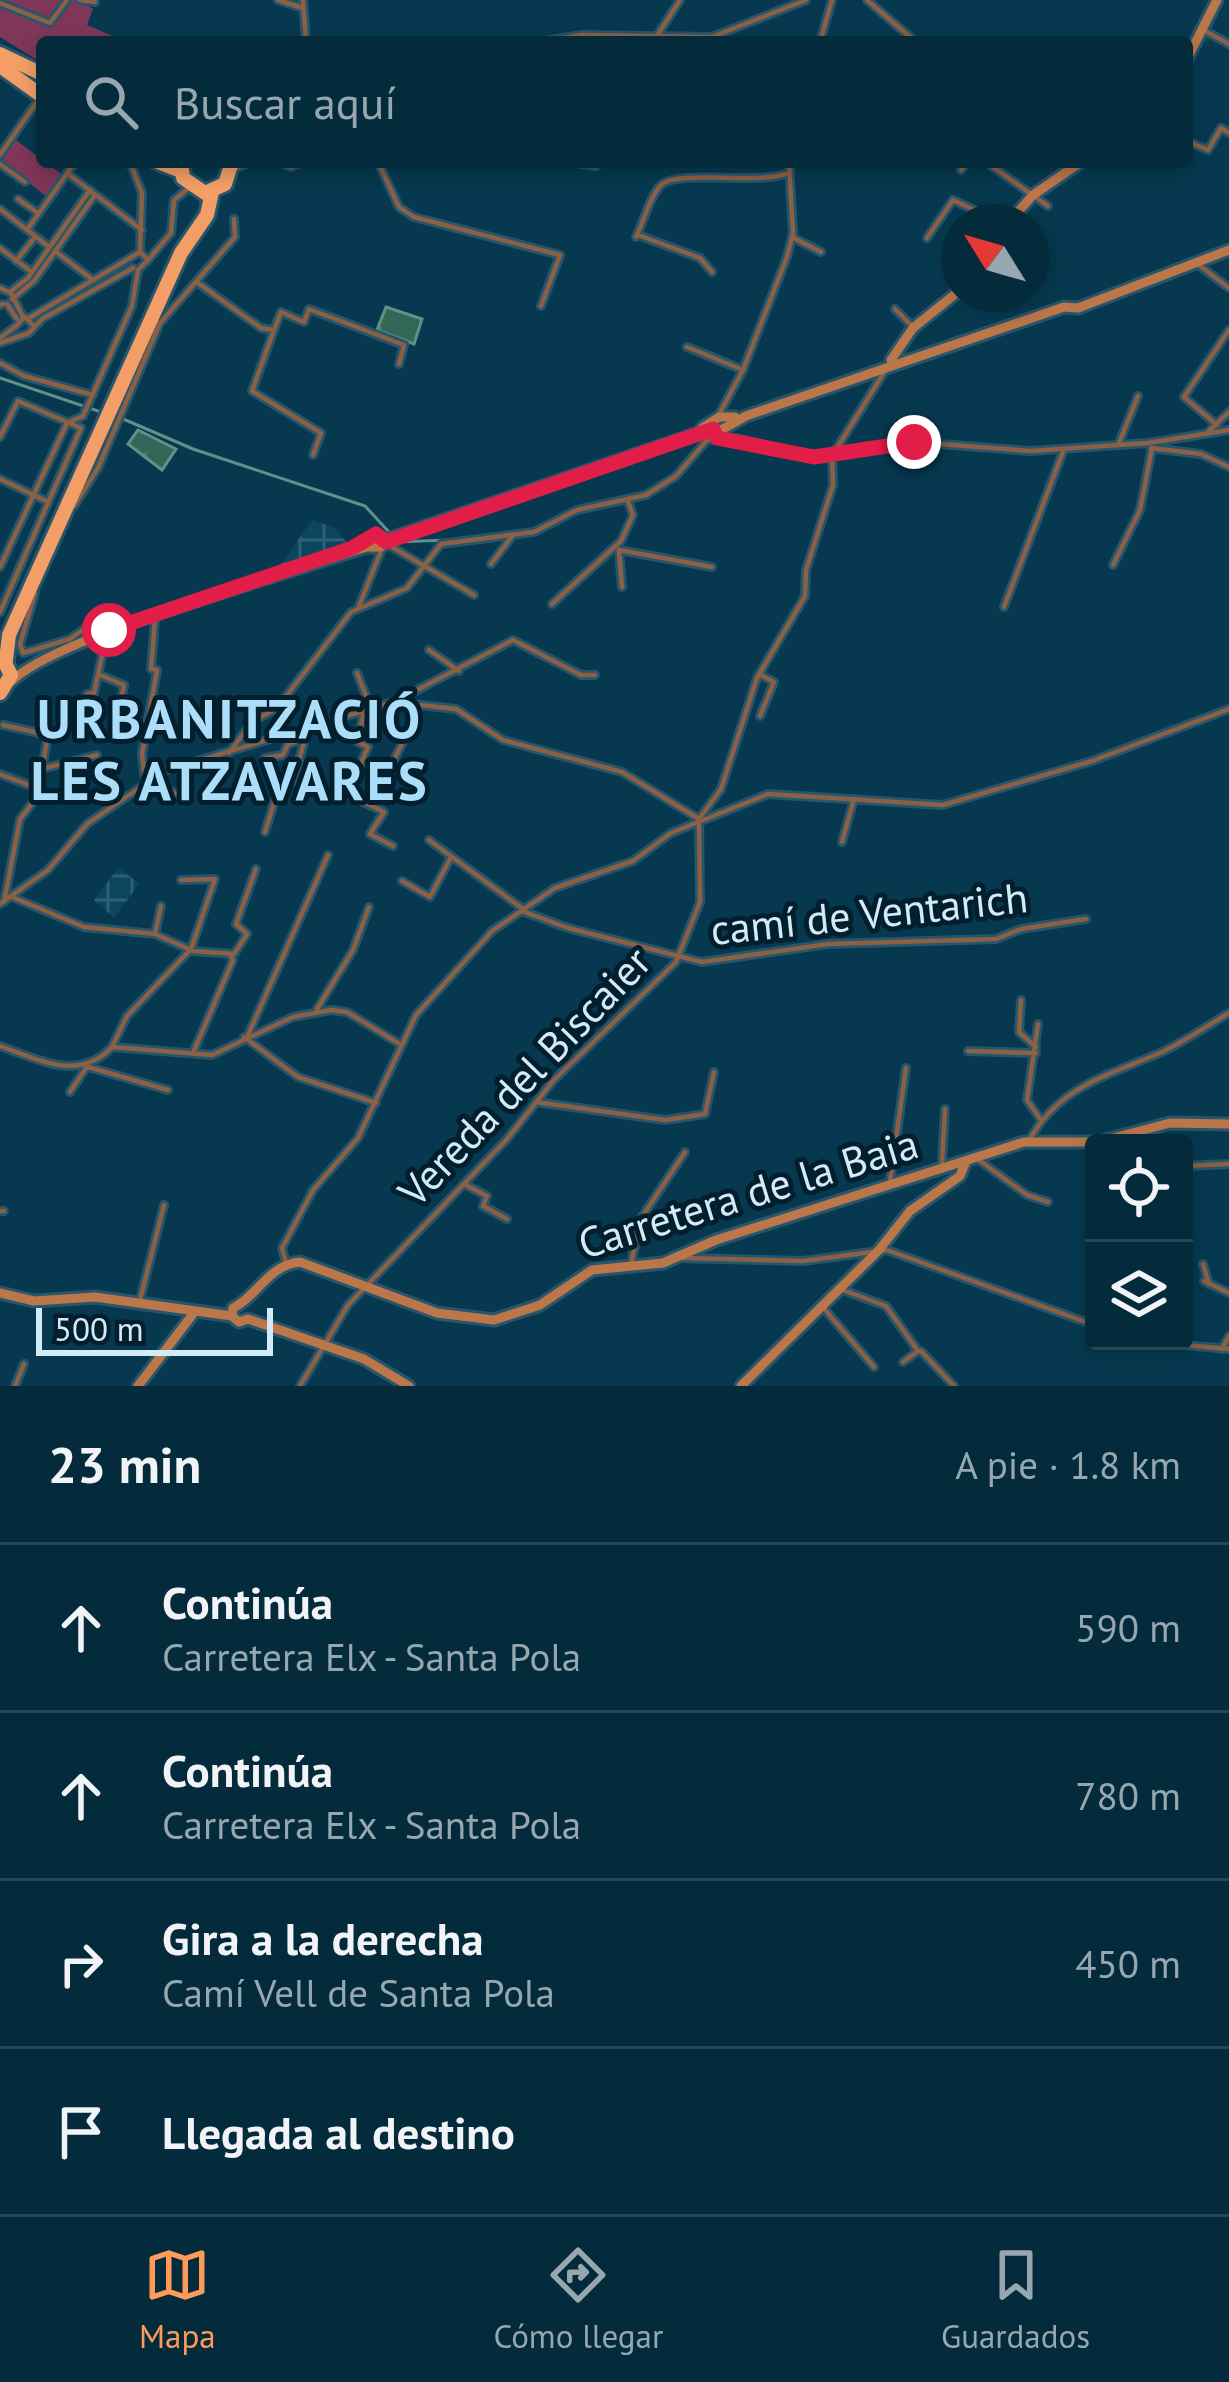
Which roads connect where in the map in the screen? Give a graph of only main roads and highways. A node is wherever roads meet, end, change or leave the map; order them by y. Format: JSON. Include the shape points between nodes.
{"nodes":[{"id":1,"x":1217,"y":0,"type":"edge"},
{"id":2,"x":1193,"y":50,"type":"edge"},
{"id":3,"x":0,"y":54,"type":"edge"},
{"id":4,"x":0,"y":66,"type":"edge"},
{"id":5,"x":36,"y":71,"type":"edge"},
{"id":6,"x":36,"y":98,"type":"edge"},
{"id":7,"x":231,"y":168,"type":"edge"},
{"id":8,"x":1072,"y":168,"type":"edge"},
{"id":9,"x":192,"y":181,"type":"edge"},
{"id":10,"x":1024,"y":204,"type":"edge"},
{"id":11,"x":1229,"y":249,"type":"edge"},
{"id":12,"x":1076,"y":301,"type":"junction"},
{"id":13,"x":941,"y":305,"type":"edge"},
{"id":14,"x":888,"y":366,"type":"junction"},
{"id":15,"x":103,"y":409,"type":"junction"},
{"id":16,"x":380,"y":542,"type":"junction"},
{"id":17,"x":104,"y":634,"type":"junction"},
{"id":18,"x":0,"y":638,"type":"edge"},
{"id":19,"x":5,"y":660,"type":"edge"},
{"id":20,"x":4,"y":689,"type":"edge"},
{"id":21,"x":1229,"y":1124,"type":"edge"},
{"id":22,"x":1138,"y":1134,"type":"edge"},
{"id":23,"x":1085,"y":1142,"type":"edge"},
{"id":24,"x":971,"y":1160,"type":"junction"},
{"id":25,"x":0,"y":1293,"type":"edge"},
{"id":26,"x":246,"y":1305,"type":"junction"},
{"id":27,"x":193,"y":1314,"type":"junction"},
{"id":28,"x":232,"y":1316,"type":"junction"},
{"id":29,"x":248,"y":1319,"type":"junction"},
{"id":30,"x":138,"y":1386,"type":"edge"},
{"id":31,"x":409,"y":1386,"type":"edge"},
{"id":32,"x":741,"y":1386,"type":"edge"}],
"edges":[{"from":1,"to":2,"type":"main road"},
{"from":3,"to":5,"type":"highway"},
{"from":4,"to":6,"type":"highway"},
{"from":7,"to":9,"type":"highway","via":[[225,184]]},
{"from":8,"to":10,"type":"main road"},
{"from":9,"to":15,"type":"highway","via":[[199,214],[169,261]]},
{"from":11,"to":12,"type":"main road"},
{"from":11,"to":12,"type":"main road"},
{"from":12,"to":14,"type":"main road"},
{"from":13,"to":14,"type":"main road","via":[[913,328]]},
{"from":14,"to":16,"type":"main road"},
{"from":15,"to":18,"type":"highway"},
{"from":15,"to":19,"type":"highway"},
{"from":16,"to":17,"type":"main road"},
{"from":16,"to":17,"type":"main road"},
{"from":17,"to":19,"type":"main road","via":[[22,666]]},
{"from":17,"to":20,"type":"main road","via":[[37,660]]},
{"from":19,"to":20,"type":"highway"},
{"from":21,"to":22,"type":"main road","name":"Carretera de la Baia","via":[[1179,1122]]},
{"from":23,"to":24,"type":"main road","name":"Carretera de la Baia","via":[[1029,1141]]},
{"from":24,"to":26,"type":"main road","name":"Carretera de la Baia","via":[[663,1263],[579,1275],[540,1305],[494,1320],[437,1313],[318,1265],[286,1263]]},
{"from":24,"to":32,"type":"main road"},
{"from":25,"to":27,"type":"main road"},
{"from":26,"to":28,"type":"main road","via":[[236,1305]]},
{"from":26,"to":29,"type":"main road"},
{"from":27,"to":28,"type":"main road"},
{"from":27,"to":30,"type":"main road"},
{"from":28,"to":29,"type":"main road"},
{"from":29,"to":31,"type":"main road","via":[[364,1359]]}]}
